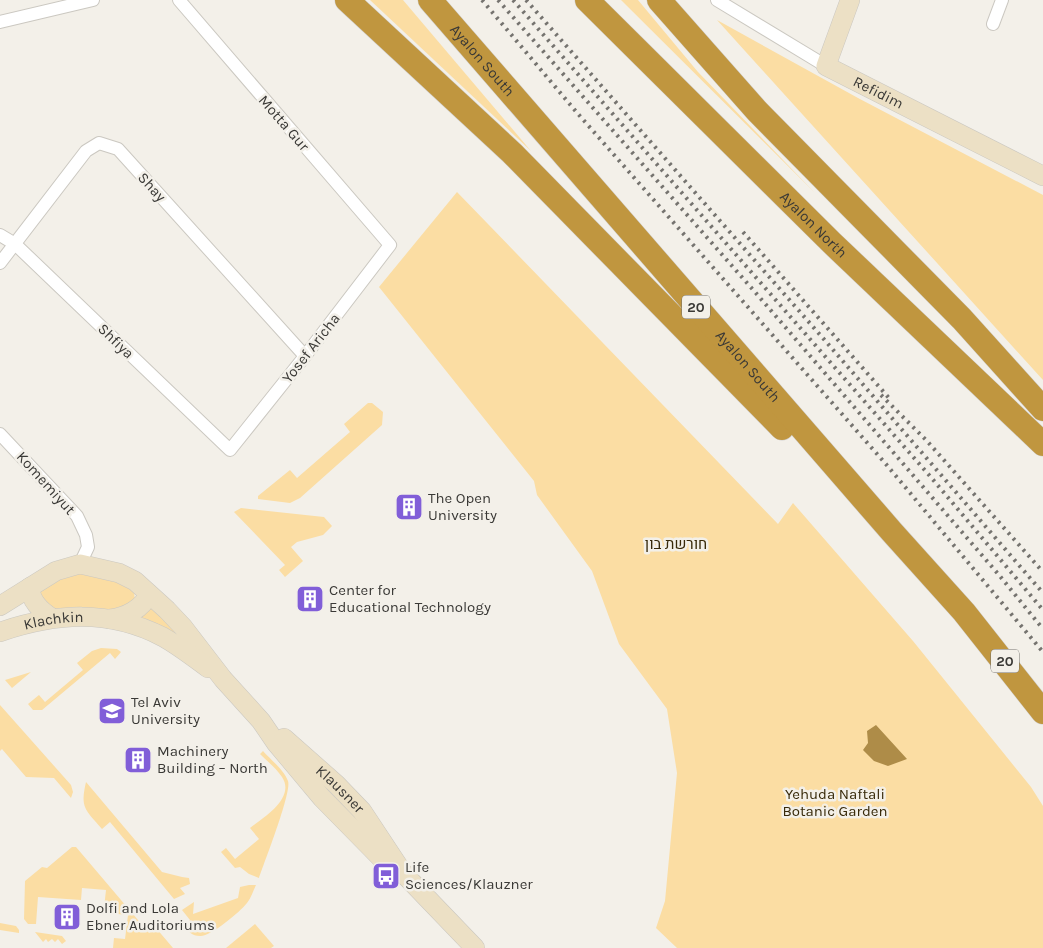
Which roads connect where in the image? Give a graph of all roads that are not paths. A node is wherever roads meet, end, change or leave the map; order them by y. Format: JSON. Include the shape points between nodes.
{"nodes":[{"id":1,"x":93,"y":0,"type":"edge"},
{"id":2,"x":178,"y":0,"type":"edge"},
{"id":3,"x":430,"y":0,"type":"edge"},
{"id":4,"x":586,"y":0,"type":"edge"},
{"id":5,"x":659,"y":0,"type":"edge"},
{"id":6,"x":717,"y":0,"type":"edge"},
{"id":7,"x":850,"y":0,"type":"edge"},
{"id":8,"x":1002,"y":0,"type":"edge"},
{"id":9,"x":350,"y":4,"type":"edge"},
{"id":10,"x":0,"y":22,"type":"edge"},
{"id":11,"x":993,"y":24,"type":"dead end"},
{"id":12,"x":826,"y":66,"type":"junction"},
{"id":13,"x":1042,"y":173,"type":"edge"},
{"id":14,"x":0,"y":235,"type":"edge"},
{"id":15,"x":15,"y":244,"type":"junction"},
{"id":16,"x":390,"y":245,"type":"joint"},
{"id":17,"x":0,"y":263,"type":"edge"},
{"id":18,"x":305,"y":356,"type":"junction"},
{"id":19,"x":1043,"y":409,"type":"edge"},
{"id":20,"x":0,"y":434,"type":"edge"},
{"id":21,"x":1043,"y":444,"type":"edge"},
{"id":22,"x":230,"y":450,"type":"joint"},
{"id":23,"x":80,"y":564,"type":"junction"},
{"id":24,"x":30,"y":587,"type":"junction"},
{"id":25,"x":149,"y":594,"type":"junction"},
{"id":26,"x":0,"y":606,"type":"edge"},
{"id":27,"x":964,"y":612,"type":"junction"},
{"id":28,"x":52,"y":618,"type":"junction"},
{"id":29,"x":109,"y":620,"type":"junction"},
{"id":30,"x":0,"y":632,"type":"edge"},
{"id":31,"x":223,"y":679,"type":"junction"},
{"id":32,"x":1043,"y":712,"type":"edge"},
{"id":33,"x":475,"y":948,"type":"edge"}],
"edges":[{"from":1,"to":10,"type":"street"},
{"from":2,"to":16,"type":"street","name":"Motta Gur"},
{"from":3,"to":27,"type":"highway","name":"Ayalon South","number":"20"},
{"from":4,"to":21,"type":"highway","name":"Ayalon North","via":[[832,243]]},
{"from":5,"to":19,"type":"highway","via":[[745,98],[962,319]]},
{"from":6,"to":12,"type":"street","name":"Refidim"},
{"from":7,"to":12,"type":"street"},
{"from":8,"to":11,"type":"street"},
{"from":9,"to":27,"type":"highway","via":[[512,153]]},
{"from":12,"to":13,"type":"street","name":"Refidim"},
{"from":14,"to":15,"type":"street","name":"Shfiya"},
{"from":15,"to":17,"type":"street","name":"Shay"},
{"from":15,"to":18,"type":"street","name":"Shay","via":[[86,151],[99,143],[118,149]]},
{"from":15,"to":22,"type":"street","name":"Shfiya"},
{"from":16,"to":18,"type":"street","name":"Yosef Aricha"},
{"from":18,"to":22,"type":"street","name":"Yosef Aricha"},
{"from":20,"to":23,"type":"street","name":"Komemiyut","via":[[77,516],[88,546]]},
{"from":23,"to":24,"type":"street","name":"Klachkin","via":[[56,571]]},
{"from":23,"to":25,"type":"street","name":"Klausner","via":[[119,573],[135,581]]},
{"from":24,"to":26,"type":"street","name":"Klachkin"},
{"from":24,"to":28,"type":"street","via":[[35,602]]},
{"from":25,"to":29,"type":"street","via":[[132,612]]},
{"from":25,"to":31,"type":"street","name":"Klausner","via":[[184,627]]},
{"from":27,"to":32,"type":"highway","name":"Ayalon South","number":"20"},
{"from":28,"to":29,"type":"street","name":"Klachkin","via":[[76,616]]},
{"from":28,"to":30,"type":"street","name":"Klachkin"},
{"from":29,"to":31,"type":"street","name":"Klausner","via":[[165,638]]},
{"from":31,"to":33,"type":"street","name":"Klausner","via":[[262,721],[336,784],[362,811],[403,872]]}]}
